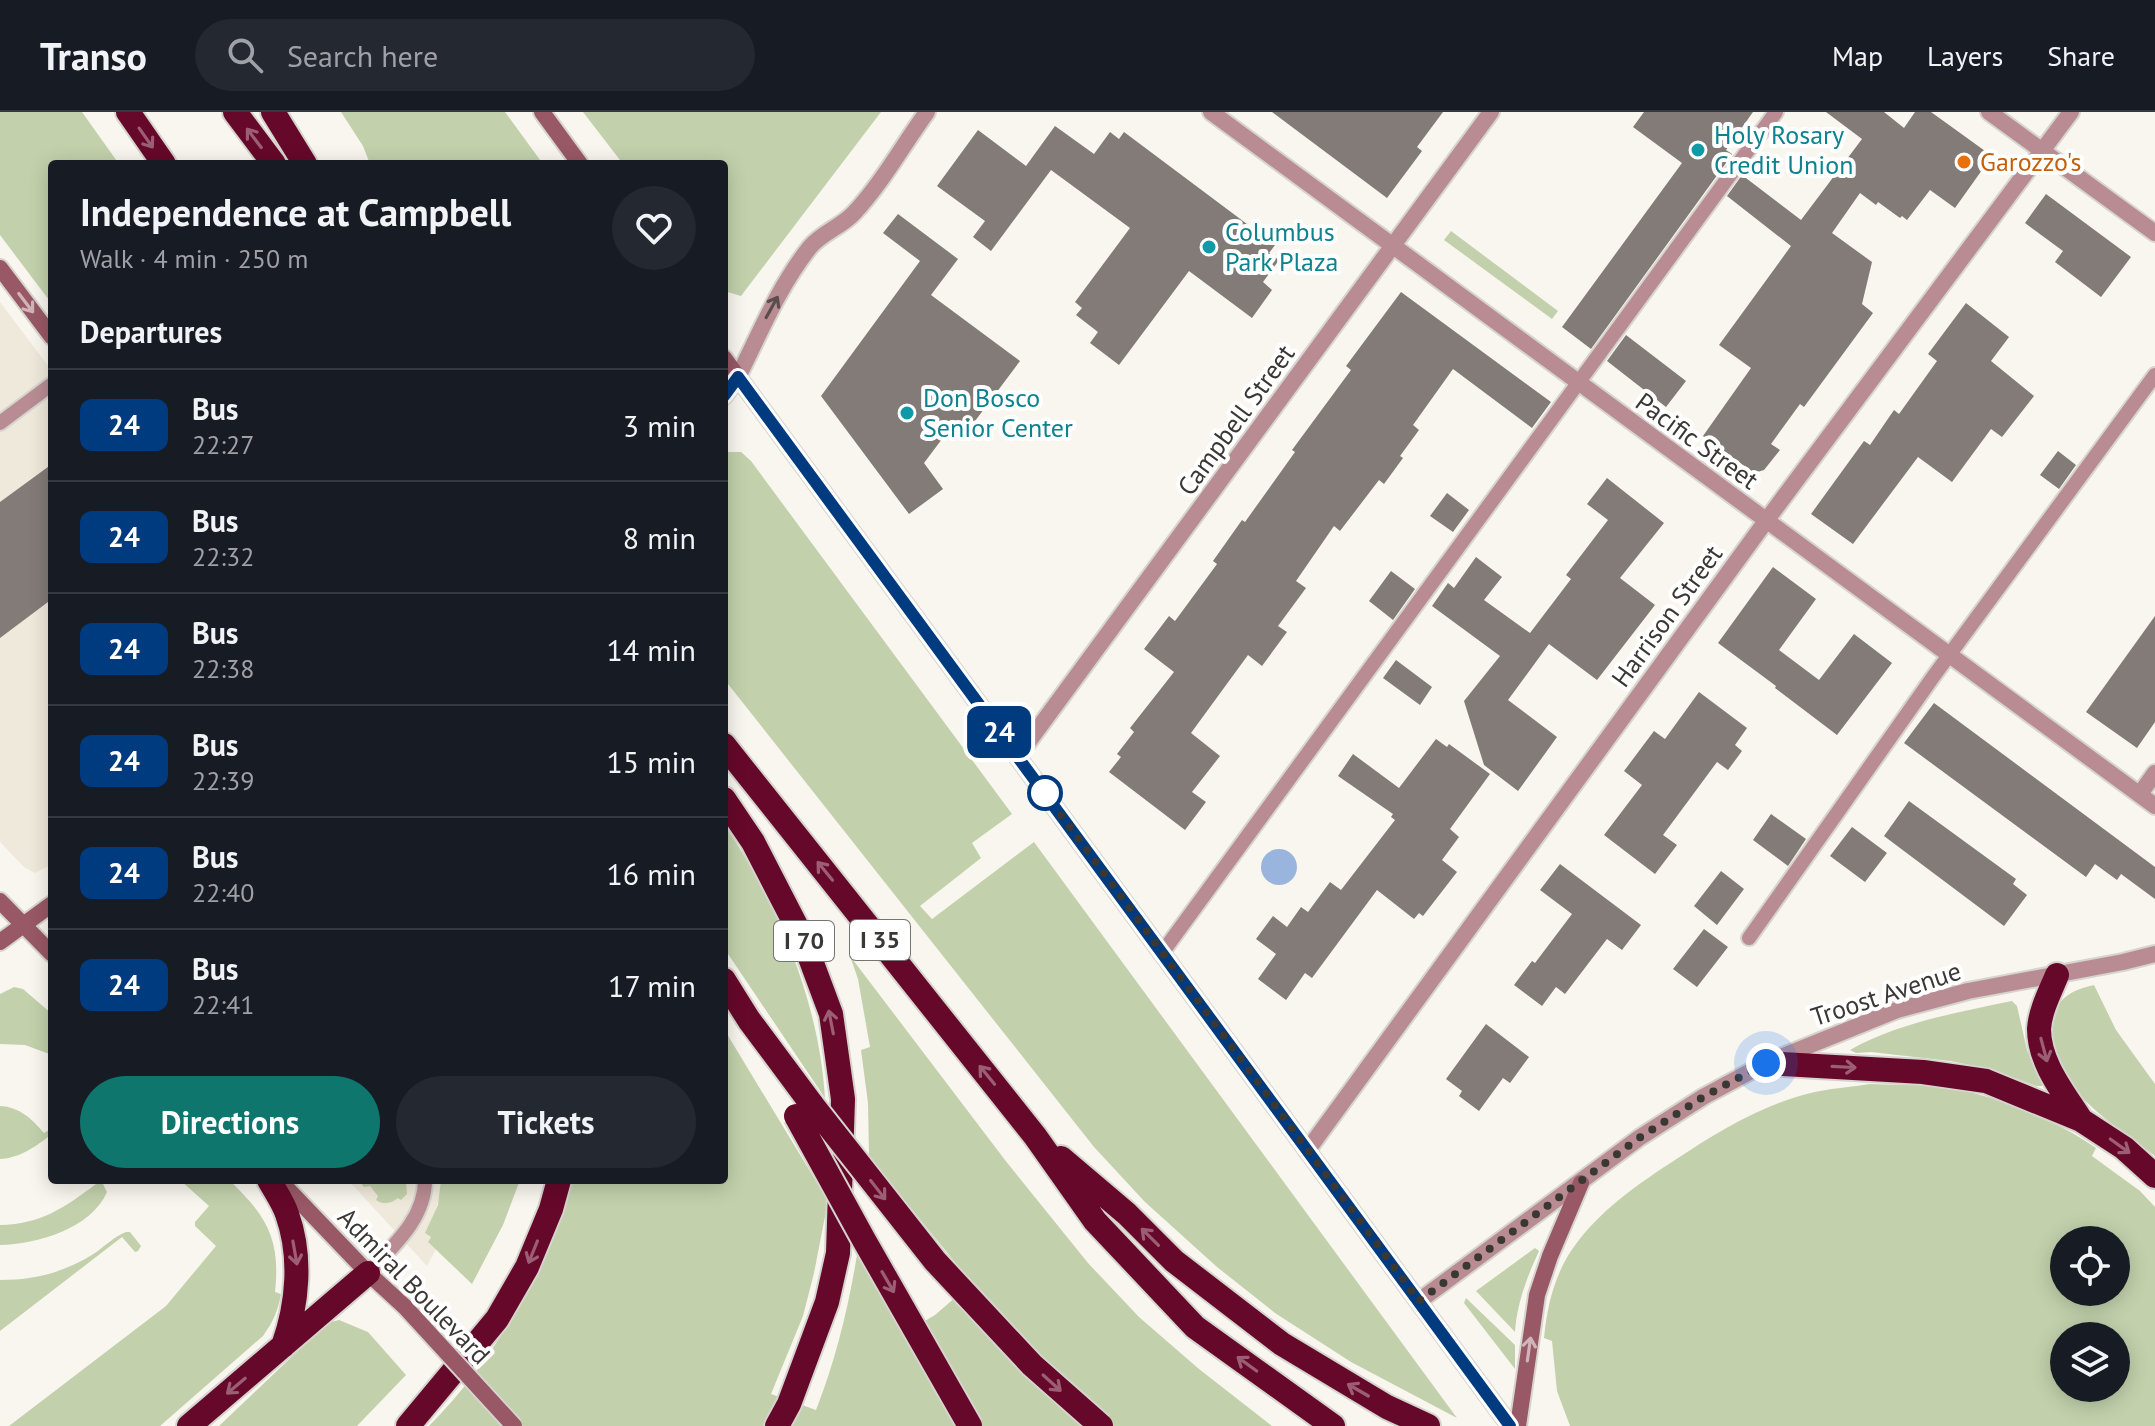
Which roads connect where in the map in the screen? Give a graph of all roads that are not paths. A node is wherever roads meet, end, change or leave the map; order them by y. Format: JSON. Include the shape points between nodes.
{"nodes":[{"id":1,"x":128,"y":112,"type":"edge"},
{"id":2,"x":235,"y":112,"type":"edge"},
{"id":3,"x":273,"y":112,"type":"edge"},
{"id":4,"x":542,"y":112,"type":"edge"},
{"id":5,"x":927,"y":112,"type":"edge"},
{"id":6,"x":1211,"y":112,"type":"edge"},
{"id":7,"x":1491,"y":112,"type":"edge"},
{"id":8,"x":1776,"y":112,"type":"edge"},
{"id":9,"x":1989,"y":112,"type":"edge"},
{"id":10,"x":2071,"y":112,"type":"edge"},
{"id":11,"x":2042,"y":150,"type":"junction"},
{"id":12,"x":161,"y":160,"type":"edge"},
{"id":13,"x":271,"y":160,"type":"edge"},
{"id":14,"x":303,"y":160,"type":"edge"},
{"id":15,"x":577,"y":160,"type":"edge"},
{"id":16,"x":2155,"y":233,"type":"edge"},
{"id":17,"x":1394,"y":246,"type":"junction"},
{"id":18,"x":0,"y":268,"type":"edge"},
{"id":19,"x":48,"y":332,"type":"edge"},
{"id":20,"x":728,"y":363,"type":"edge"},
{"id":21,"x":2155,"y":375,"type":"edge"},
{"id":22,"x":738,"y":377,"type":"junction"},
{"id":23,"x":1579,"y":383,"type":"junction"},
{"id":24,"x":48,"y":387,"type":"edge"},
{"id":25,"x":728,"y":391,"type":"edge"},
{"id":26,"x":0,"y":423,"type":"edge"},
{"id":27,"x":1766,"y":521,"type":"junction"},
{"id":28,"x":1950,"y":655,"type":"junction"},
{"id":29,"x":728,"y":750,"type":"edge"},
{"id":30,"x":1018,"y":756,"type":"junction"},
{"id":31,"x":2155,"y":773,"type":"edge"},
{"id":32,"x":2140,"y":794,"type":"junction"},
{"id":33,"x":728,"y":805,"type":"edge"},
{"id":34,"x":2155,"y":806,"type":"edge"},
{"id":35,"x":0,"y":901,"type":"edge"},
{"id":36,"x":48,"y":907,"type":"edge"},
{"id":37,"x":24,"y":925,"type":"junction"},
{"id":38,"x":1749,"y":938,"type":"dead end"},
{"id":39,"x":0,"y":942,"type":"edge"},
{"id":40,"x":48,"y":950,"type":"edge"},
{"id":41,"x":1162,"y":953,"type":"junction"},
{"id":42,"x":2155,"y":954,"type":"edge"},
{"id":43,"x":2057,"y":975,"type":"junction"},
{"id":44,"x":728,"y":986,"type":"edge"},
{"id":45,"x":1766,"y":1063,"type":"junction"},
{"id":46,"x":804,"y":1111,"type":"junction"},
{"id":47,"x":2081,"y":1120,"type":"junction"},
{"id":48,"x":1035,"y":1136,"type":"junction"},
{"id":49,"x":1307,"y":1151,"type":"junction"},
{"id":50,"x":2155,"y":1176,"type":"edge"},
{"id":51,"x":1581,"y":1183,"type":"junction"},
{"id":52,"x":271,"y":1184,"type":"edge"},
{"id":53,"x":283,"y":1184,"type":"edge"},
{"id":54,"x":425,"y":1184,"type":"edge"},
{"id":55,"x":558,"y":1184,"type":"edge"},
{"id":56,"x":368,"y":1273,"type":"junction"},
{"id":57,"x":1419,"y":1301,"type":"junction"},
{"id":58,"x":283,"y":1346,"type":"junction"},
{"id":59,"x":189,"y":1426,"type":"edge"},
{"id":60,"x":408,"y":1426,"type":"edge"},
{"id":61,"x":514,"y":1426,"type":"edge"},
{"id":62,"x":777,"y":1426,"type":"edge"},
{"id":63,"x":970,"y":1426,"type":"edge"},
{"id":64,"x":1101,"y":1426,"type":"edge"},
{"id":65,"x":1333,"y":1426,"type":"edge"},
{"id":66,"x":1428,"y":1426,"type":"edge"},
{"id":67,"x":1510,"y":1426,"type":"edge"},
{"id":68,"x":1518,"y":1426,"type":"edge"}],
"edges":[{"from":1,"to":12,"type":"highway","one_way":true},
{"from":13,"to":2,"type":"highway","one_way":true},
{"from":3,"to":14,"type":"highway"},
{"from":4,"to":15,"type":"main road"},
{"from":22,"to":5,"type":"street","one_way":true,"via":[[771,307],[810,247],[862,204]]},
{"from":6,"to":17,"type":"street","name":"Pacific Street"},
{"from":7,"to":17,"type":"street","name":"Campbell Street"},
{"from":8,"to":23,"type":"lane"},
{"from":9,"to":11,"type":"street"},
{"from":10,"to":11,"type":"street","name":"Harrison Street"},
{"from":11,"to":16,"type":"street"},
{"from":11,"to":27,"type":"street","name":"Harrison Street"},
{"from":17,"to":23,"type":"street","name":"Pacific Street"},
{"from":17,"to":30,"type":"street","name":"Campbell Street"},
{"from":18,"to":19,"type":"main road","one_way":true},
{"from":20,"to":22,"type":"main road"},
{"from":21,"to":28,"type":"lane"},
{"from":22,"to":25,"type":"main road"},
{"from":22,"to":30,"type":"main road"},
{"from":23,"to":27,"type":"street","name":"Pacific Street"},
{"from":23,"to":41,"type":"lane"},
{"from":24,"to":26,"type":"lane"},
{"from":27,"to":28,"type":"street","name":"Pacific Street"},
{"from":27,"to":49,"type":"street","name":"Harrison Street"},
{"from":28,"to":32,"type":"street","name":"Pacific Street"},
{"from":28,"to":38,"type":"lane"},
{"from":48,"to":29,"type":"highway","number":"I 35","one_way":true},
{"from":30,"to":41,"type":"main road"},
{"from":31,"to":32,"type":"street"},
{"from":32,"to":34,"type":"street","name":"Pacific Street"},
{"from":62,"to":33,"type":"highway","number":"I 70","one_way":true,"via":[[827,1302],[838,1253],[843,1099],[831,1014],[803,939]]},
{"from":35,"to":37,"type":"main road"},
{"from":36,"to":37,"type":"main road"},
{"from":37,"to":39,"type":"main road"},
{"from":37,"to":40,"type":"main road"},
{"from":41,"to":49,"type":"main road"},
{"from":42,"to":43,"type":"street","name":"Troost Avenue"},
{"from":43,"to":45,"type":"street","name":"Troost Avenue","via":[[1897,1010]]},
{"from":43,"to":47,"type":"highway","one_way":true,"via":[[2039,1028],[2043,1053]]},
{"from":44,"to":46,"type":"highway"},
{"from":45,"to":47,"type":"highway","one_way":true,"via":[[1986,1081]]},
{"from":45,"to":51,"type":"street","name":"Troost Avenue","via":[[1639,1138]]},
{"from":46,"to":63,"type":"highway","one_way":true,"bridge":true,"via":[[864,1240]]},
{"from":46,"to":64,"type":"highway","one_way":true,"bridge":true,"via":[[1032,1365]]},
{"from":47,"to":50,"type":"highway","one_way":true},
{"from":65,"to":48,"type":"highway","number":"I 35","one_way":true,"via":[[1195,1327],[1095,1221]]},
{"from":66,"to":48,"type":"highway","one_way":true,"via":[[1282,1344],[1174,1261]]},
{"from":49,"to":57,"type":"main road"},
{"from":51,"to":57,"type":"street","name":"Troost Avenue"},
{"from":68,"to":51,"type":"main road","one_way":true,"via":[[1537,1295]]},
{"from":52,"to":58,"type":"highway","one_way":true,"via":[[287,1214],[297,1264],[293,1319]]},
{"from":53,"to":56,"type":"main road","name":"Admiral Boulevard"},
{"from":54,"to":56,"type":"lane","via":[[418,1214]]},
{"from":55,"to":60,"type":"highway","one_way":true,"via":[[527,1267],[497,1319]]},
{"from":56,"to":58,"type":"highway"},
{"from":56,"to":61,"type":"main road","name":"Admiral Boulevard","bridge":true},
{"from":57,"to":67,"type":"main road"},
{"from":58,"to":59,"type":"highway","one_way":true}]}
